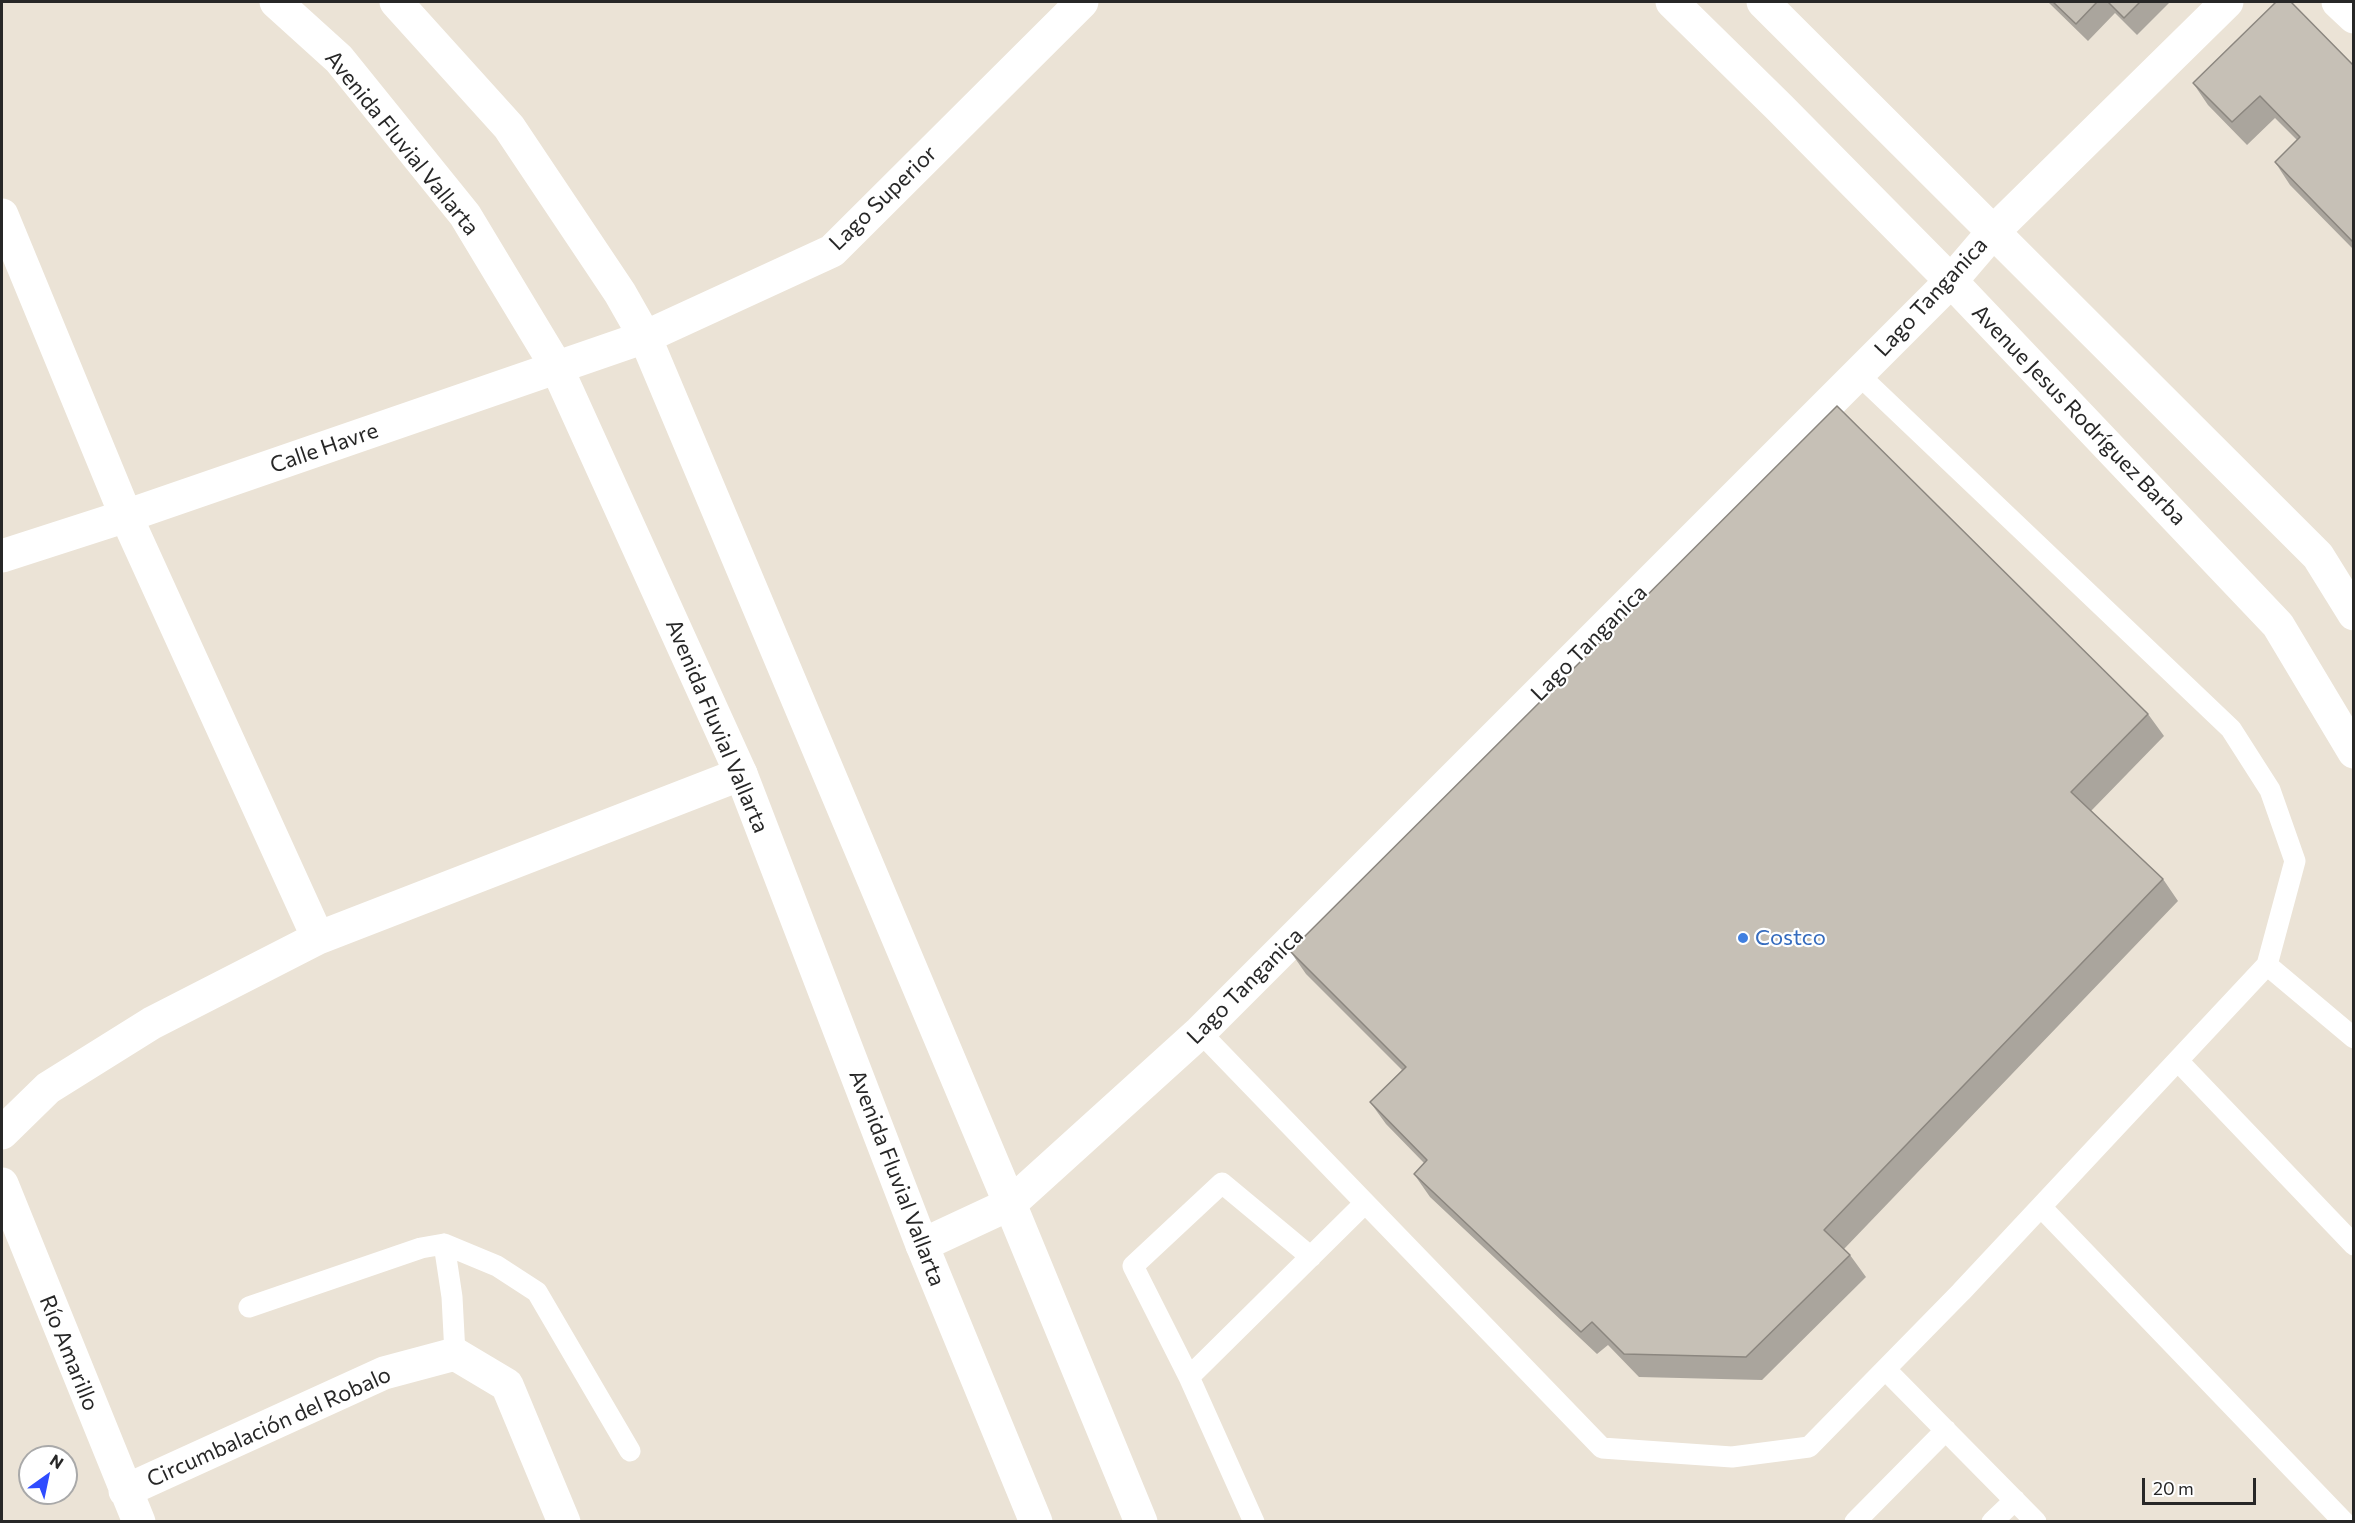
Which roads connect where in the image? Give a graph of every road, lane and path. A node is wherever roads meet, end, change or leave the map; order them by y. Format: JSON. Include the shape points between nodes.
{"nodes":[{"id":1,"x":276,"y":2,"type":"edge"},
{"id":2,"x":396,"y":2,"type":"edge"},
{"id":3,"x":1082,"y":2,"type":"edge"},
{"id":4,"x":1672,"y":2,"type":"edge"},
{"id":5,"x":1763,"y":2,"type":"edge"},
{"id":6,"x":2227,"y":2,"type":"edge"},
{"id":7,"x":2338,"y":2,"type":"edge"},
{"id":8,"x":2354,"y":17,"type":"edge"},
{"id":9,"x":2,"y":215,"type":"edge"},
{"id":10,"x":1993,"y":232,"type":"junction"},
{"id":11,"x":1951,"y":281,"type":"junction"},
{"id":12,"x":645,"y":337,"type":"junction"},
{"id":13,"x":556,"y":366,"type":"junction"},
{"id":14,"x":1858,"y":374,"type":"junction"},
{"id":15,"x":126,"y":516,"type":"junction"},
{"id":16,"x":2,"y":556,"type":"edge"},
{"id":17,"x":2354,"y":614,"type":"edge"},
{"id":18,"x":2354,"y":752,"type":"edge"},
{"id":19,"x":741,"y":774,"type":"junction"},
{"id":20,"x":318,"y":938,"type":"junction"},
{"id":21,"x":2267,"y":965,"type":"junction"},
{"id":22,"x":1200,"y":1032,"type":"junction"},
{"id":23,"x":2354,"y":1038,"type":"edge"},
{"id":24,"x":2178,"y":1061,"type":"junction"},
{"id":25,"x":2,"y":1133,"type":"edge"},
{"id":26,"x":2,"y":1184,"type":"edge"},
{"id":27,"x":1365,"y":1203,"type":"junction"},
{"id":28,"x":1010,"y":1204,"type":"junction"},
{"id":29,"x":2041,"y":1207,"type":"junction"},
{"id":30,"x":444,"y":1244,"type":"junction"},
{"id":31,"x":922,"y":1245,"type":"junction"},
{"id":32,"x":2354,"y":1245,"type":"edge"},
{"id":33,"x":1311,"y":1257,"type":"junction"},
{"id":34,"x":249,"y":1307,"type":"dead end"},
{"id":35,"x":455,"y":1354,"type":"junction"},
{"id":36,"x":1886,"y":1370,"type":"junction"},
{"id":37,"x":1189,"y":1377,"type":"junction"},
{"id":38,"x":1946,"y":1430,"type":"junction"},
{"id":39,"x":630,"y":1451,"type":"dead end"},
{"id":40,"x":125,"y":1491,"type":"junction"},
{"id":41,"x":2015,"y":1500,"type":"junction"},
{"id":42,"x":139,"y":1521,"type":"edge"},
{"id":43,"x":564,"y":1521,"type":"edge"},
{"id":44,"x":1036,"y":1521,"type":"edge"},
{"id":45,"x":1141,"y":1521,"type":"edge"},
{"id":46,"x":1254,"y":1521,"type":"edge"},
{"id":47,"x":1855,"y":1521,"type":"edge"},
{"id":48,"x":1992,"y":1521,"type":"edge"},
{"id":49,"x":2036,"y":1521,"type":"edge"},
{"id":50,"x":2344,"y":1521,"type":"edge"}],
"edges":[{"from":1,"to":13,"type":"street","name":"Avenida Fluvial Vallarta","via":[[339,59],[465,215]]},
{"from":2,"to":12,"type":"street","via":[[509,127]]},
{"from":3,"to":12,"type":"street","name":"Lago Superior","via":[[832,251]]},
{"from":4,"to":11,"type":"street","name":"Avenue Jesus Rodríguez Barba"},
{"from":5,"to":10,"type":"street"},
{"from":6,"to":10,"type":"street","name":"Lago Tanganica"},
{"from":7,"to":8,"type":"street"},
{"from":9,"to":15,"type":"street"},
{"from":10,"to":11,"type":"street","name":"Lago Tanganica"},
{"from":10,"to":17,"type":"street","via":[[2318,556]]},
{"from":11,"to":14,"type":"street","name":"Lago Tanganica"},
{"from":11,"to":18,"type":"street","name":"Avenue Jesus Rodríguez Barba","via":[[2278,624]]},
{"from":12,"to":13,"type":"street","name":"Calle Havre"},
{"from":12,"to":28,"type":"street"},
{"from":13,"to":15,"type":"street","name":"Calle Havre"},
{"from":13,"to":19,"type":"street","name":"Avenida Fluvial Vallarta"},
{"from":14,"to":21,"type":"lane","via":[[2231,729],[2270,790],[2295,861]]},
{"from":14,"to":22,"type":"street","name":"Lago Tanganica"},
{"from":15,"to":16,"type":"street","name":"Calle Havre"},
{"from":15,"to":20,"type":"street"},
{"from":19,"to":20,"type":"street"},
{"from":19,"to":31,"type":"street","name":"Avenida Fluvial Vallarta"},
{"from":20,"to":25,"type":"street","via":[[152,1023],[48,1088]]},
{"from":21,"to":23,"type":"lane"},
{"from":21,"to":24,"type":"lane"},
{"from":22,"to":27,"type":"lane"},
{"from":22,"to":28,"type":"street","name":"Lago Tanganica"},
{"from":24,"to":29,"type":"lane"},
{"from":24,"to":32,"type":"lane"},
{"from":26,"to":40,"type":"street","name":"Río Amarillo"},
{"from":27,"to":33,"type":"lane"},
{"from":27,"to":36,"type":"lane","via":[[1602,1448],[1732,1457],[1809,1447]]},
{"from":28,"to":31,"type":"street","name":"Lago Tanganica"},
{"from":28,"to":45,"type":"street"},
{"from":29,"to":36,"type":"lane"},
{"from":29,"to":50,"type":"lane"},
{"from":30,"to":34,"type":"lane","via":[[421,1248]]},
{"from":30,"to":35,"type":"lane"},
{"from":30,"to":39,"type":"lane","via":[[497,1266],[537,1292]]},
{"from":31,"to":44,"type":"street","name":"Avenida Fluvial Vallarta"},
{"from":33,"to":37,"type":"lane"},
{"from":33,"to":37,"type":"lane","via":[[1222,1183],[1133,1266]]},
{"from":35,"to":40,"type":"street","name":"Circumbalación del Robalo","via":[[384,1373]]},
{"from":35,"to":43,"type":"street","via":[[507,1384]]},
{"from":36,"to":38,"type":"lane"},
{"from":37,"to":46,"type":"lane"},
{"from":38,"to":41,"type":"lane"},
{"from":38,"to":47,"type":"lane"},
{"from":40,"to":42,"type":"street","name":"Río Amarillo"},
{"from":41,"to":48,"type":"lane"},
{"from":41,"to":49,"type":"lane"}]}
